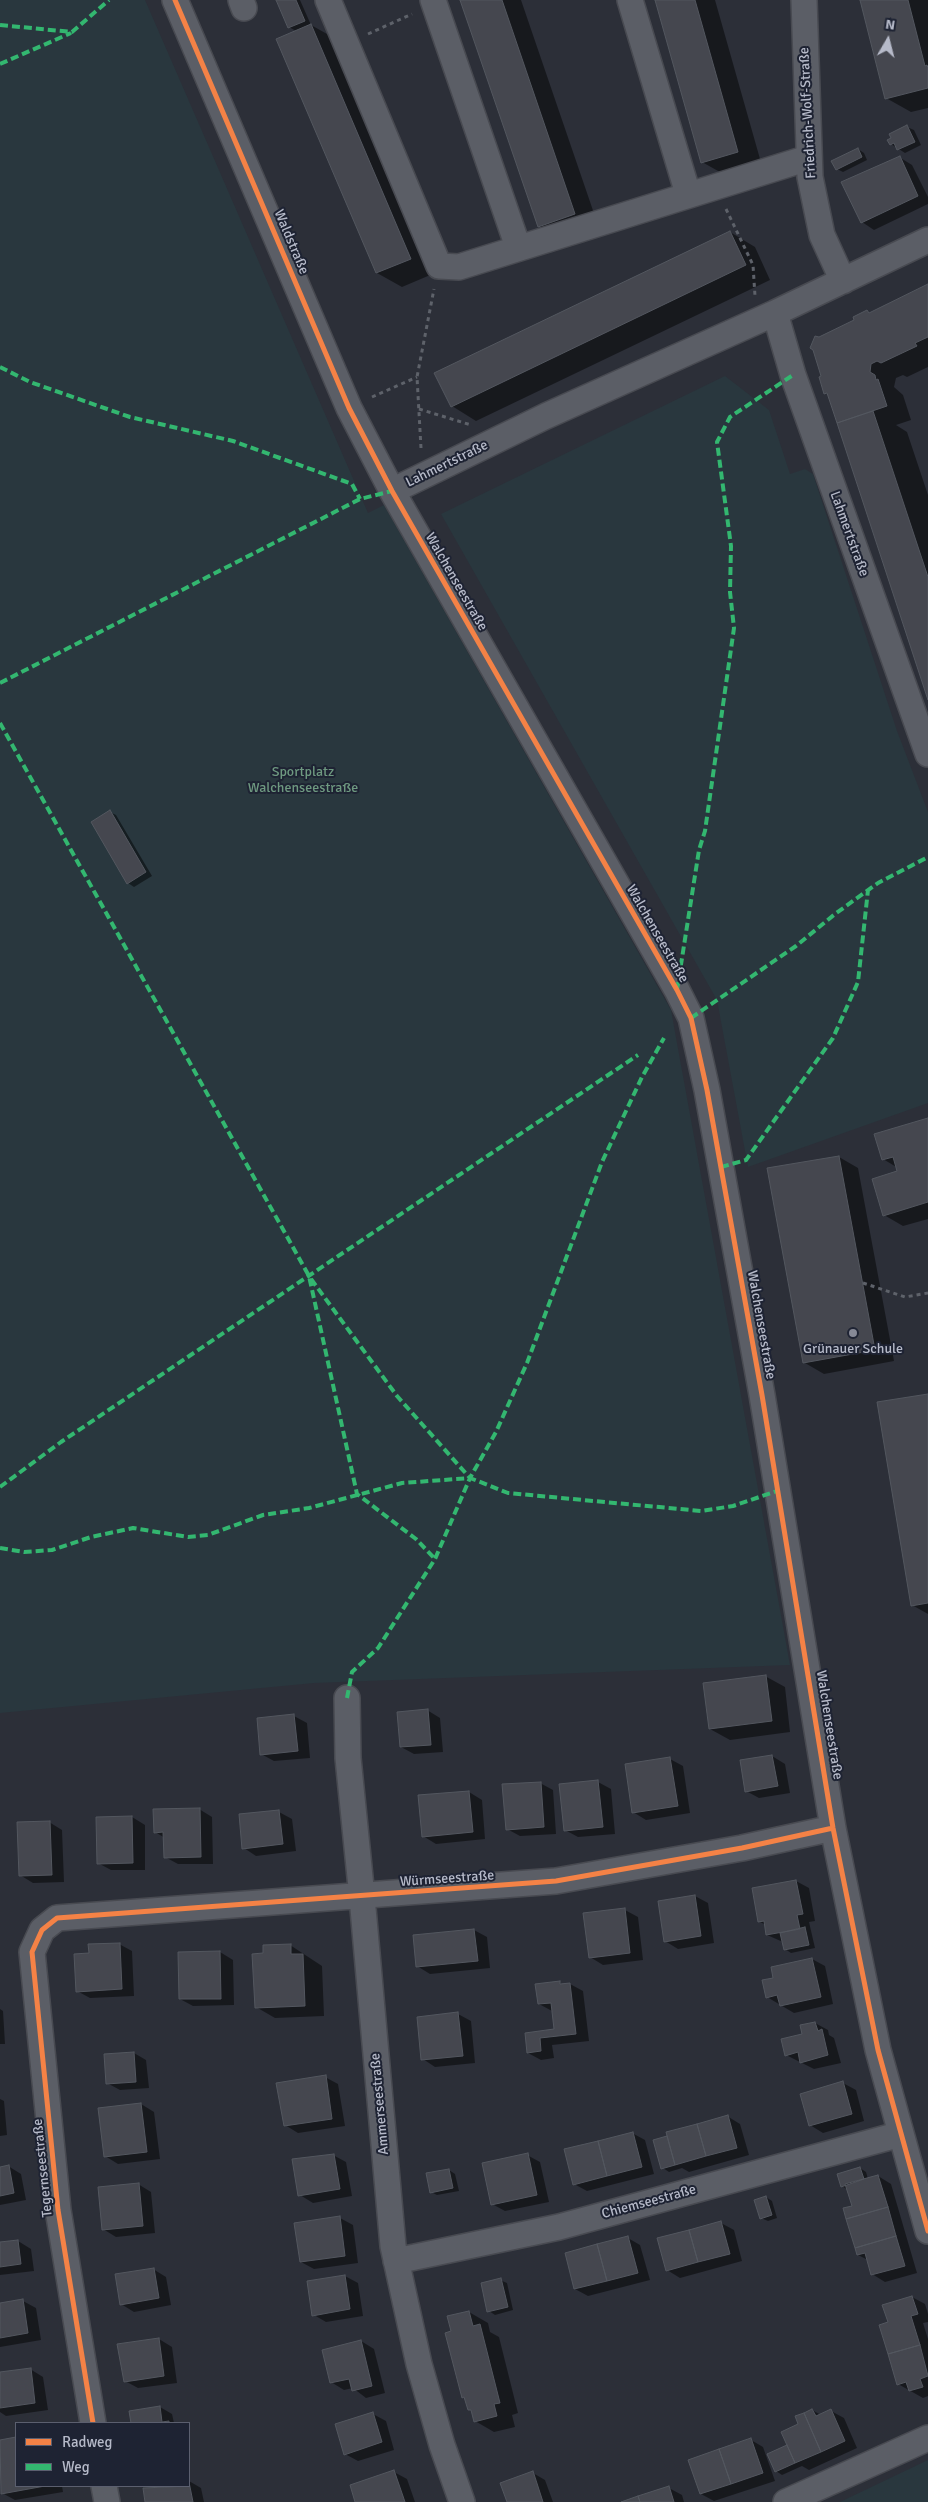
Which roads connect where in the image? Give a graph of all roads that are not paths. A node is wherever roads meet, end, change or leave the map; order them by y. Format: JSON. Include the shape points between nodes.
{"nodes":[{"id":1,"x":175,"y":0,"type":"edge"},
{"id":2,"x":328,"y":0,"type":"edge"},
{"id":3,"x":630,"y":0,"type":"edge"},
{"id":4,"x":804,"y":0,"type":"edge"},
{"id":5,"x":433,"y":2,"type":"edge"},
{"id":6,"x":808,"y":158,"type":"junction"},
{"id":7,"x":688,"y":194,"type":"junction"},
{"id":8,"x":928,"y":240,"type":"edge"},
{"id":9,"x":518,"y":247,"type":"junction"},
{"id":10,"x":843,"y":281,"type":"junction"},
{"id":11,"x":769,"y":315,"type":"junction"},
{"id":12,"x":392,"y":491,"type":"junction"},
{"id":13,"x":928,"y":754,"type":"edge"},
{"id":14,"x":347,"y":1698,"type":"dead end"},
{"id":15,"x":833,"y":1828,"type":"junction"},
{"id":16,"x":362,"y":1897,"type":"junction"},
{"id":17,"x":57,"y":1918,"type":"joint"},
{"id":18,"x":901,"y":2134,"type":"junction"},
{"id":19,"x":928,"y":2231,"type":"edge"},
{"id":20,"x":396,"y":2261,"type":"junction"},
{"id":21,"x":93,"y":2422,"type":"edge"},
{"id":22,"x":928,"y":2438,"type":"edge"},
{"id":23,"x":104,"y":2487,"type":"edge"},
{"id":24,"x":107,"y":2502,"type":"edge"},
{"id":25,"x":462,"y":2502,"type":"edge"},
{"id":26,"x":786,"y":2502,"type":"edge"}],
"edges":[{"from":1,"to":12,"type":"street","name":"Waldstraße","via":[[349,408]]},
{"from":2,"to":9,"type":"street","via":[[439,266],[459,267]]},
{"from":3,"to":7,"type":"street"},
{"from":4,"to":6,"type":"street","name":"Friedrich-Wolf-Straße"},
{"from":5,"to":9,"type":"street"},
{"from":6,"to":7,"type":"street"},
{"from":6,"to":10,"type":"street","name":"Friedrich-Wolf-Straße","via":[[822,235]]},
{"from":7,"to":9,"type":"street"},
{"from":8,"to":10,"type":"street","name":"Lahmertstraße"},
{"from":10,"to":11,"type":"street","name":"Lahmertstraße"},
{"from":11,"to":12,"type":"street","name":"Lahmertstraße","via":[[546,416]]},
{"from":11,"to":13,"type":"street","name":"Lahmertstraße"},
{"from":12,"to":15,"type":"street","name":"Walchenseestraße","via":[[690,1018],[707,1090],[762,1395]]},
{"from":14,"to":16,"type":"street","name":"Ammerseestraße","via":[[348,1758]]},
{"from":15,"to":16,"type":"street","name":"Würmseestraße","via":[[742,1848],[556,1881]]},
{"from":15,"to":18,"type":"street","name":"Walchenseestraße","via":[[878,2050]]},
{"from":16,"to":17,"type":"street","name":"Würmseestraße"},
{"from":16,"to":20,"type":"street","name":"Ammerseestraße"},
{"from":17,"to":21,"type":"street","name":"Tegernseestraße","via":[[42,1930],[32,1952],[58,2210]]},
{"from":18,"to":19,"type":"street","name":"Walchenseestraße"},
{"from":18,"to":20,"type":"street","name":"Chiemseestraße","via":[[559,2227]]},
{"from":20,"to":25,"type":"street","name":"Ammerseestraße","via":[[421,2372]]},
{"from":22,"to":26,"type":"street"},
{"from":23,"to":24,"type":"street"}]}
